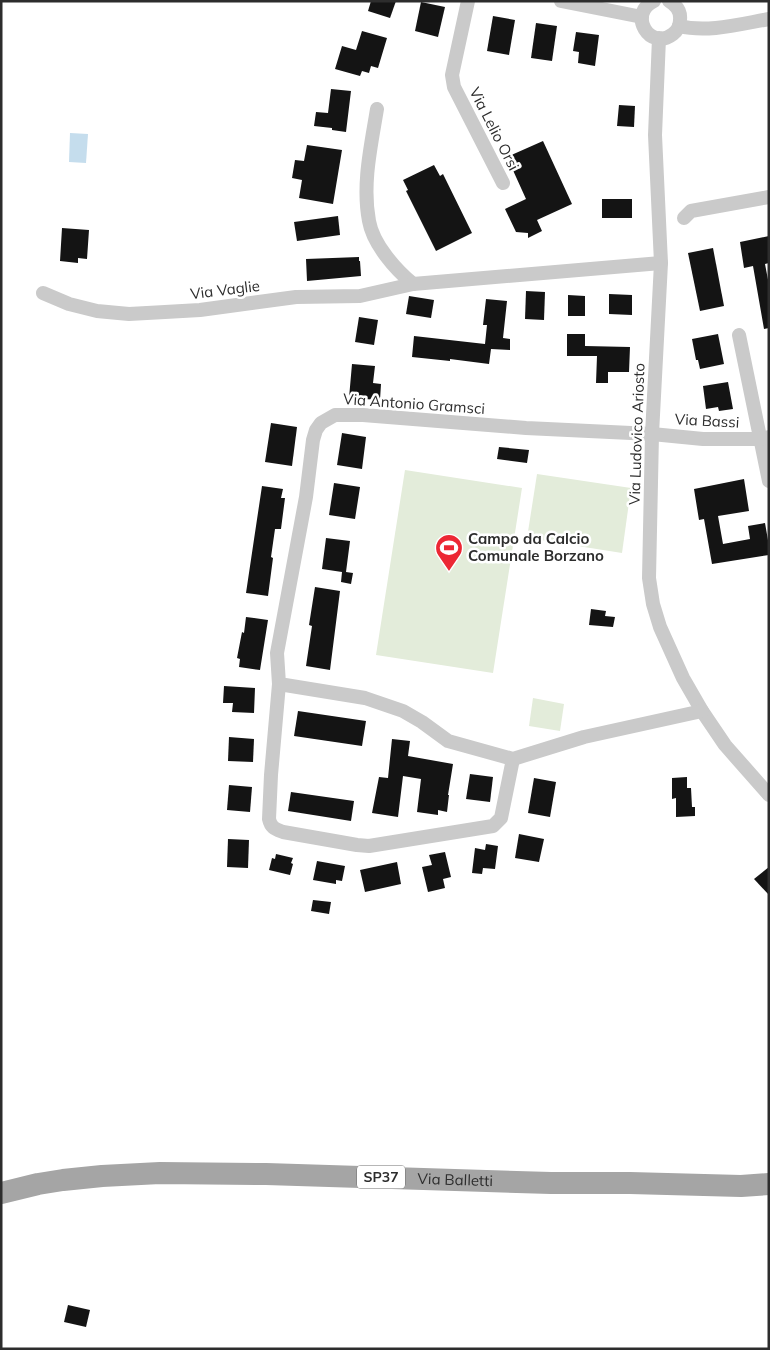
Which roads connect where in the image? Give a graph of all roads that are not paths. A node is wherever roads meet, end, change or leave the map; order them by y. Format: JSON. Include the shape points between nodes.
{"nodes":[{"id":1,"x":468,"y":1,"type":"edge"},
{"id":2,"x":560,"y":1,"type":"edge"},
{"id":3,"x":654,"y":1,"type":"edge"},
{"id":4,"x":668,"y":1,"type":"edge"},
{"id":5,"x":642,"y":17,"type":"junction"},
{"id":6,"x":769,"y":19,"type":"edge"},
{"id":7,"x":679,"y":26,"type":"junction"},
{"id":8,"x":659,"y":38,"type":"junction"},
{"id":9,"x":377,"y":109,"type":"dead end"},
{"id":10,"x":503,"y":183,"type":"dead end"},
{"id":11,"x":769,"y":198,"type":"edge"},
{"id":12,"x":684,"y":218,"type":"dead end"},
{"id":13,"x":661,"y":263,"type":"junction"},
{"id":14,"x":413,"y":284,"type":"junction"},
{"id":15,"x":43,"y":293,"type":"dead end"},
{"id":16,"x":739,"y":335,"type":"dead end"},
{"id":17,"x":652,"y":434,"type":"junction"},
{"id":18,"x":764,"y":438,"type":"edge"},
{"id":19,"x":769,"y":482,"type":"edge"},
{"id":20,"x":279,"y":684,"type":"junction"},
{"id":21,"x":702,"y":711,"type":"junction"},
{"id":22,"x":513,"y":759,"type":"junction"},
{"id":23,"x":769,"y":795,"type":"edge"},
{"id":24,"x":766,"y":1186,"type":"edge"},
{"id":25,"x":1,"y":1193,"type":"edge"}],
"edges":[{"from":1,"to":10,"type":"street","name":"Via Lelio Orsi","via":[[452,75],[454,87]]},
{"from":2,"to":5,"type":"street"},
{"from":3,"to":5,"type":"street","via":[[646,6]]},
{"from":4,"to":7,"type":"street","via":[[680,14]]},
{"from":5,"to":8,"type":"street","via":[[644,29]]},
{"from":6,"to":7,"type":"street","via":[[720,27],[691,29]]},
{"from":7,"to":8,"type":"street","via":[[672,35]]},
{"from":8,"to":13,"type":"street","name":"Via Ludovico Ariosto","via":[[655,135]]},
{"from":9,"to":14,"type":"street","via":[[366,190],[369,223],[380,249]]},
{"from":11,"to":12,"type":"street","via":[[691,211]]},
{"from":13,"to":14,"type":"street","name":"Via Vaglie"},
{"from":13,"to":17,"type":"street","name":"Via Ludovico Ariosto"},
{"from":14,"to":15,"type":"street","name":"Via Vaglie","via":[[360,296],[296,297],[200,310],[129,314],[97,311]]},
{"from":16,"to":18,"type":"street","name":"Via Bassi"},
{"from":17,"to":18,"type":"street","name":"Via Bassi","via":[[703,439]]},
{"from":17,"to":20,"type":"street","name":"Via Antonio Gramsci","via":[[363,415],[334,415],[322,423],[313,440],[306,497],[277,653]]},
{"from":17,"to":21,"type":"street","name":"Via Ludovico Ariosto","via":[[649,578],[653,604],[683,678]]},
{"from":18,"to":19,"type":"street","name":"Via Bassi"},
{"from":20,"to":22,"type":"street","via":[[364,698],[403,711],[448,741]]},
{"from":20,"to":22,"type":"street","name":"Via Antonio Gramsci","via":[[269,819],[271,826],[283,832],[369,846],[492,826],[501,818]]},
{"from":21,"to":22,"type":"street","via":[[584,738]]},
{"from":21,"to":23,"type":"street","name":"Via Ludovico Ariosto","via":[[725,745]]},
{"from":24,"to":25,"type":"main road","name":"Via Balletti","number":"SP37","via":[[160,1173],[63,1180]]}]}
